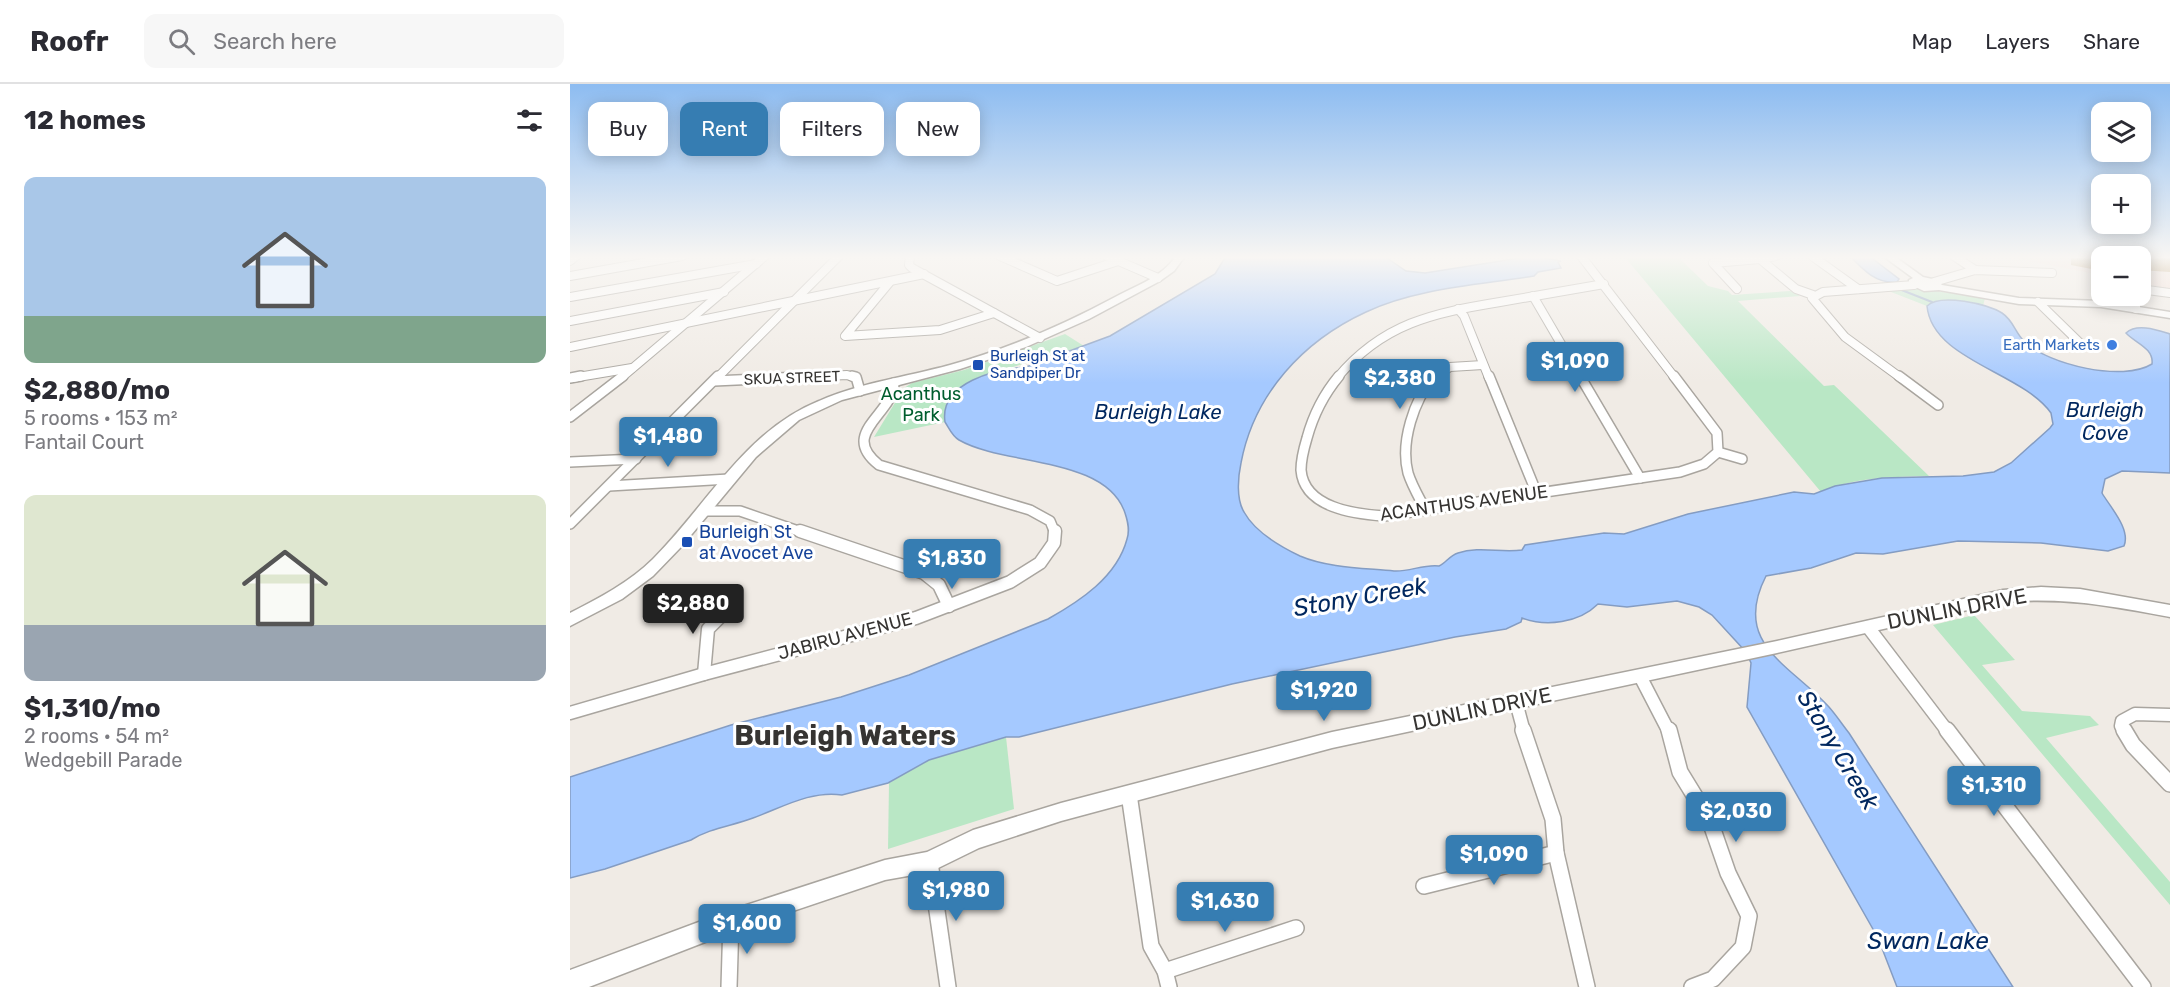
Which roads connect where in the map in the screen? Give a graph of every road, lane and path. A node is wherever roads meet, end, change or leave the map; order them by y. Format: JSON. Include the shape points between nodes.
{"nodes":[{"id":1,"x":691,"y":298,"type":"edge"},
{"id":2,"x":717,"y":298,"type":"edge"},
{"id":3,"x":798,"y":298,"type":"edge"},
{"id":4,"x":813,"y":298,"type":"edge"},
{"id":5,"x":876,"y":298,"type":"edge"},
{"id":6,"x":967,"y":298,"type":"edge"},
{"id":7,"x":1121,"y":298,"type":"edge"},
{"id":8,"x":1521,"y":298,"type":"edge"},
{"id":9,"x":1534,"y":298,"type":"edge"},
{"id":10,"x":1615,"y":298,"type":"edge"},
{"id":11,"x":1812,"y":298,"type":"edge"},
{"id":12,"x":2016,"y":298,"type":"edge"},
{"id":13,"x":794,"y":302,"type":"junction"},
{"id":14,"x":2038,"y":302,"type":"junction"},
{"id":15,"x":1458,"y":309,"type":"junction"},
{"id":16,"x":2136,"y":309,"type":"joint"},
{"id":17,"x":994,"y":313,"type":"junction"},
{"id":18,"x":2170,"y":315,"type":"edge"},
{"id":19,"x":570,"y":321,"type":"edge"},
{"id":20,"x":688,"y":323,"type":"junction"},
{"id":21,"x":1040,"y":338,"type":"junction"},
{"id":22,"x":2080,"y":344,"type":"dead end"},
{"id":23,"x":570,"y":347,"type":"edge"},
{"id":24,"x":1483,"y":365,"type":"junction"},
{"id":25,"x":635,"y":367,"type":"junction"},
{"id":26,"x":570,"y":378,"type":"edge"},
{"id":27,"x":714,"y":381,"type":"junction"},
{"id":28,"x":894,"y":382,"type":"junction"},
{"id":29,"x":860,"y":390,"type":"junction"},
{"id":30,"x":1938,"y":405,"type":"dead end"},
{"id":31,"x":574,"y":415,"type":"edge"},
{"id":32,"x":1718,"y":452,"type":"junction"},
{"id":33,"x":636,"y":459,"type":"junction"},
{"id":34,"x":1742,"y":459,"type":"dead end"},
{"id":35,"x":570,"y":462,"type":"edge"},
{"id":36,"x":1640,"y":478,"type":"junction"},
{"id":37,"x":729,"y":479,"type":"junction"},
{"id":38,"x":609,"y":486,"type":"junction"},
{"id":39,"x":1537,"y":494,"type":"junction"},
{"id":40,"x":702,"y":511,"type":"junction"},
{"id":41,"x":1426,"y":511,"type":"junction"},
{"id":42,"x":570,"y":524,"type":"edge"},
{"id":43,"x":949,"y":606,"type":"junction"},
{"id":44,"x":2170,"y":612,"type":"edge"},
{"id":45,"x":722,"y":615,"type":"dead end"},
{"id":46,"x":570,"y":620,"type":"edge"},
{"id":47,"x":1868,"y":627,"type":"junction"},
{"id":48,"x":704,"y":674,"type":"junction"},
{"id":49,"x":1640,"y":676,"type":"junction"},
{"id":50,"x":1516,"y":702,"type":"junction"},
{"id":51,"x":570,"y":713,"type":"edge"},
{"id":52,"x":2170,"y":715,"type":"edge"},
{"id":53,"x":2170,"y":784,"type":"edge"},
{"id":54,"x":1129,"y":794,"type":"junction"},
{"id":55,"x":1556,"y":853,"type":"junction"},
{"id":56,"x":930,"y":862,"type":"junction"},
{"id":57,"x":1424,"y":886,"type":"dead end"},
{"id":58,"x":731,"y":921,"type":"junction"},
{"id":59,"x":1296,"y":928,"type":"dead end"},
{"id":60,"x":1167,"y":979,"type":"edge"},
{"id":61,"x":570,"y":982,"type":"edge"},
{"id":62,"x":729,"y":987,"type":"edge"},
{"id":63,"x":948,"y":987,"type":"edge"},
{"id":64,"x":1587,"y":987,"type":"edge"},
{"id":65,"x":1692,"y":987,"type":"edge"},
{"id":66,"x":2143,"y":987,"type":"edge"}],
"edges":[{"from":1,"to":19,"type":"street"},
{"from":2,"to":20,"type":"street"},
{"from":3,"to":13,"type":"street"},
{"from":4,"to":13,"type":"street"},
{"from":5,"to":17,"type":"street","via":[[845,336],[931,332]]},
{"from":6,"to":17,"type":"street"},
{"from":7,"to":21,"type":"street"},
{"from":8,"to":15,"type":"street","name":"ACANTHUS AVENUE"},
{"from":9,"to":36,"type":"street"},
{"from":10,"to":32,"type":"street","via":[[1717,433]]},
{"from":11,"to":30,"type":"street","via":[[1845,337]]},
{"from":12,"to":14,"type":"street"},
{"from":13,"to":20,"type":"street"},
{"from":13,"to":27,"type":"street"},
{"from":14,"to":16,"type":"street"},
{"from":14,"to":22,"type":"street"},
{"from":15,"to":24,"type":"street"},
{"from":15,"to":41,"type":"street","name":"ACANTHUS AVENUE","via":[[1396,329],[1351,362],[1318,407],[1302,461],[1301,474],[1308,489],[1334,508],[1371,516]]},
{"from":16,"to":18,"type":"street"},
{"from":17,"to":21,"type":"street"},
{"from":20,"to":23,"type":"street"},
{"from":20,"to":25,"type":"street"},
{"from":21,"to":28,"type":"street","via":[[959,367]]},
{"from":24,"to":39,"type":"street"},
{"from":24,"to":41,"type":"street","via":[[1440,370],[1413,413],[1407,440],[1407,470]]},
{"from":25,"to":26,"type":"street"},
{"from":25,"to":31,"type":"street"},
{"from":27,"to":29,"type":"street","name":"SKUA STREET","via":[[847,375],[856,377]]},
{"from":27,"to":33,"type":"street"},
{"from":28,"to":29,"type":"street"},
{"from":28,"to":43,"type":"street","name":"JABIRU AVENUE","via":[[892,393],[864,435],[865,456],[890,469],[1037,513],[1050,521],[1054,531],[1051,550],[1032,570]]},
{"from":29,"to":37,"type":"street","via":[[818,405],[780,427],[757,446]]},
{"from":32,"to":34,"type":"street"},
{"from":32,"to":36,"type":"street","name":"ACANTHUS AVENUE","via":[[1690,470]]},
{"from":33,"to":35,"type":"street"},
{"from":33,"to":38,"type":"street"},
{"from":36,"to":39,"type":"street","name":"ACANTHUS AVENUE"},
{"from":37,"to":38,"type":"street"},
{"from":37,"to":40,"type":"street"},
{"from":38,"to":42,"type":"street"},
{"from":39,"to":41,"type":"street","name":"ACANTHUS AVENUE"},
{"from":40,"to":43,"type":"street","via":[[740,511],[924,573],[939,585]]},
{"from":40,"to":46,"type":"street","via":[[650,571]]},
{"from":43,"to":48,"type":"street","name":"JABIRU AVENUE"},
{"from":44,"to":47,"type":"street","name":"DUNLIN DRIVE","via":[[2101,597],[2024,593]]},
{"from":45,"to":48,"type":"street","via":[[708,629]]},
{"from":47,"to":49,"type":"street","name":"DUNLIN DRIVE"},
{"from":47,"to":66,"type":"street"},
{"from":48,"to":51,"type":"street","name":"JABIRU AVENUE"},
{"from":49,"to":50,"type":"street","name":"DUNLIN DRIVE"},
{"from":49,"to":65,"type":"street","via":[[1672,737],[1680,772],[1710,821],[1728,873],[1749,916],[1743,947],[1713,978]]},
{"from":50,"to":54,"type":"street","name":"DUNLIN DRIVE","via":[[1332,740]]},
{"from":50,"to":55,"type":"street","via":[[1552,811],[1557,831]]},
{"from":52,"to":53,"type":"street","via":[[2130,716],[2121,726],[2133,745]]},
{"from":54,"to":56,"type":"street","name":"DUNLIN DRIVE","via":[[972,840]]},
{"from":54,"to":60,"type":"street","via":[[1151,946]]},
{"from":55,"to":57,"type":"street"},
{"from":55,"to":64,"type":"street"},
{"from":56,"to":58,"type":"street","name":"DUNLIN DRIVE","via":[[885,870]]},
{"from":56,"to":63,"type":"street"},
{"from":58,"to":61,"type":"street","name":"DUNLIN DRIVE"},
{"from":58,"to":62,"type":"street"},
{"from":59,"to":60,"type":"street"}]}
